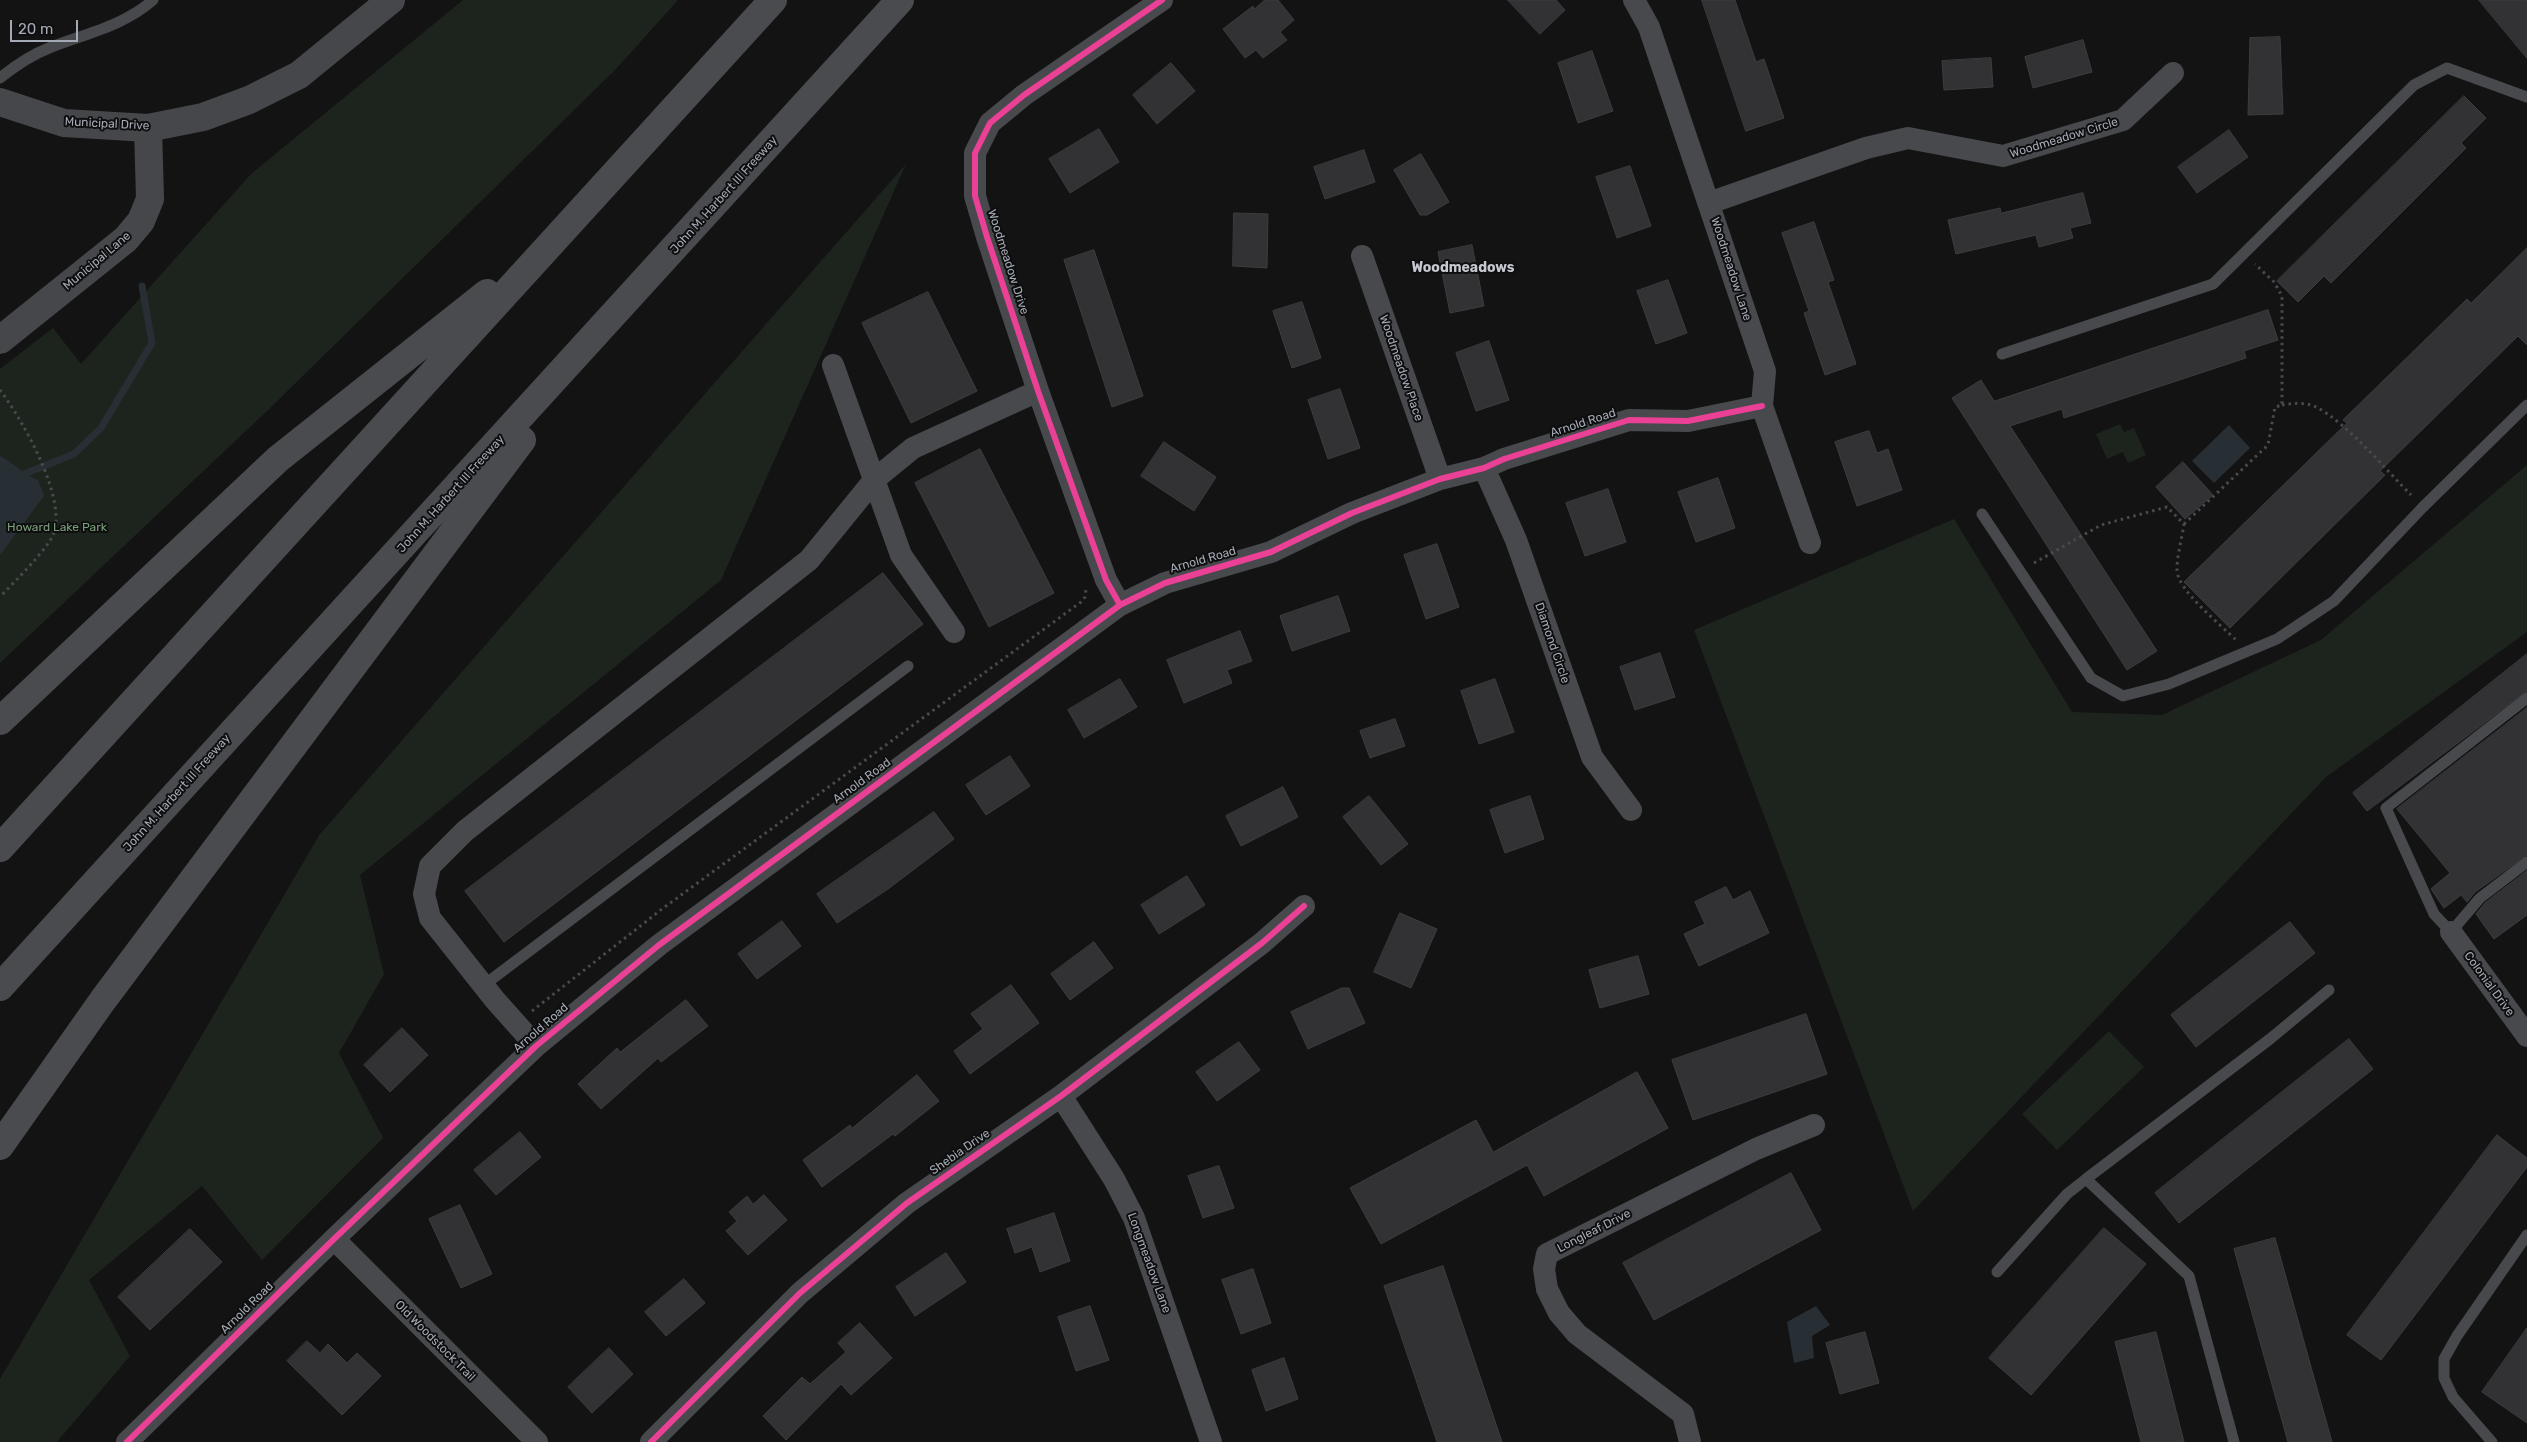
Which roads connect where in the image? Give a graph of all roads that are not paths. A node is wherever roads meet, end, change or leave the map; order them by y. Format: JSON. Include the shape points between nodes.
{"nodes":[{"id":1,"x":392,"y":0,"type":"edge"},
{"id":2,"x":773,"y":0,"type":"edge"},
{"id":3,"x":900,"y":0,"type":"edge"},
{"id":4,"x":1162,"y":0,"type":"edge"},
{"id":5,"x":1634,"y":0,"type":"edge"},
{"id":6,"x":150,"y":2,"type":"edge"},
{"id":7,"x":2173,"y":74,"type":"dead end"},
{"id":8,"x":0,"y":78,"type":"edge"},
{"id":9,"x":2527,"y":97,"type":"edge"},
{"id":10,"x":0,"y":102,"type":"edge"},
{"id":11,"x":148,"y":128,"type":"junction"},
{"id":12,"x":1709,"y":203,"type":"junction"},
{"id":13,"x":547,"y":246,"type":"junction"},
{"id":14,"x":1362,"y":256,"type":"dead end"},
{"id":15,"x":618,"y":311,"type":"junction"},
{"id":16,"x":0,"y":340,"type":"edge"},
{"id":17,"x":2002,"y":354,"type":"dead end"},
{"id":18,"x":833,"y":365,"type":"dead end"},
{"id":19,"x":1038,"y":391,"type":"junction"},
{"id":20,"x":2527,"y":405,"type":"edge"},
{"id":21,"x":1762,"y":406,"type":"junction"},
{"id":22,"x":1484,"y":468,"type":"junction"},
{"id":23,"x":875,"y":479,"type":"junction"},
{"id":24,"x":1440,"y":479,"type":"junction"},
{"id":25,"x":1982,"y":514,"type":"dead end"},
{"id":26,"x":1810,"y":543,"type":"dead end"},
{"id":27,"x":1120,"y":605,"type":"junction"},
{"id":28,"x":954,"y":632,"type":"dead end"},
{"id":29,"x":908,"y":666,"type":"dead end"},
{"id":30,"x":2527,"y":698,"type":"edge"},
{"id":31,"x":0,"y":721,"type":"edge"},
{"id":32,"x":1632,"y":810,"type":"dead end"},
{"id":33,"x":0,"y":848,"type":"edge"},
{"id":34,"x":2527,"y":862,"type":"edge"},
{"id":35,"x":1304,"y":906,"type":"dead end"},
{"id":36,"x":2451,"y":932,"type":"junction"},
{"id":37,"x":484,"y":986,"type":"junction"},
{"id":38,"x":0,"y":987,"type":"edge"},
{"id":39,"x":2329,"y":990,"type":"dead end"},
{"id":40,"x":2527,"y":1036,"type":"edge"},
{"id":41,"x":536,"y":1046,"type":"junction"},
{"id":42,"x":1061,"y":1096,"type":"junction"},
{"id":43,"x":1814,"y":1125,"type":"dead end"},
{"id":44,"x":0,"y":1146,"type":"edge"},
{"id":45,"x":2086,"y":1179,"type":"junction"},
{"id":46,"x":2527,"y":1235,"type":"edge"},
{"id":47,"x":334,"y":1239,"type":"junction"},
{"id":48,"x":1998,"y":1272,"type":"dead end"},
{"id":49,"x":127,"y":1442,"type":"edge"},
{"id":50,"x":537,"y":1442,"type":"edge"},
{"id":51,"x":651,"y":1442,"type":"edge"},
{"id":52,"x":1211,"y":1442,"type":"edge"},
{"id":53,"x":1690,"y":1442,"type":"edge"},
{"id":54,"x":2234,"y":1442,"type":"edge"},
{"id":55,"x":2492,"y":1442,"type":"edge"}],
"edges":[{"from":1,"to":11,"type":"street","name":"Municipal Drive","via":[[299,75],[249,100],[203,117]]},
{"from":2,"to":13,"type":"highway"},
{"from":3,"to":15,"type":"highway","name":"John M. Harbert III Freeway"},
{"from":4,"to":19,"type":"street","name":"Woodmeadow Drive","via":[[1024,95],[990,123],[975,153],[975,196]]},
{"from":5,"to":12,"type":"street","name":"Woodmeadow Lane","via":[[1649,27]]},
{"from":6,"to":8,"type":"lane","via":[[117,23],[47,49]]},
{"from":7,"to":12,"type":"street","name":"Woodmeadow Circle","via":[[2123,120],[2003,156],[1908,138],[1866,148]]},
{"from":9,"to":17,"type":"lane","via":[[2447,68],[2414,85],[2213,284]]},
{"from":10,"to":11,"type":"street","name":"Municipal Drive","via":[[64,123]]},
{"from":11,"to":16,"type":"street","name":"Municipal Lane","via":[[150,198],[141,221],[126,239]]},
{"from":12,"to":21,"type":"street","name":"Woodmeadow Lane","via":[[1764,371]]},
{"from":13,"to":31,"type":"highway","via":[[278,458]]},
{"from":13,"to":33,"type":"highway"},
{"from":14,"to":24,"type":"street","name":"Woodmeadow Place"},
{"from":15,"to":38,"type":"highway","name":"John M. Harbert III Freeway"},
{"from":15,"to":44,"type":"highway","via":[[120,976]]},
{"from":18,"to":23,"type":"street"},
{"from":19,"to":23,"type":"street","via":[[914,448]]},
{"from":19,"to":27,"type":"street","name":"Woodmeadow Drive","via":[[1106,580]]},
{"from":20,"to":25,"type":"lane","via":[[2423,507],[2334,601],[2277,639],[2168,684],[2123,696],[2091,678]]},
{"from":21,"to":22,"type":"street","name":"Arnold Road","via":[[1688,421],[1629,420]]},
{"from":21,"to":26,"type":"street","name":"Woodmeadow Lane"},
{"from":22,"to":24,"type":"street","name":"Arnold Road"},
{"from":22,"to":32,"type":"street","name":"Diamond Circle","via":[[1516,540],[1592,757]]},
{"from":23,"to":28,"type":"street","via":[[901,555]]},
{"from":23,"to":37,"type":"street","via":[[808,560],[465,831],[430,866],[424,894],[430,918]]},
{"from":24,"to":27,"type":"street","name":"Arnold Road","via":[[1352,513],[1271,552],[1165,583]]},
{"from":27,"to":41,"type":"street","name":"Arnold Road","via":[[659,945]]},
{"from":29,"to":37,"type":"lane"},
{"from":30,"to":36,"type":"lane","via":[[2386,808],[2434,914]]},
{"from":34,"to":36,"type":"lane","via":[[2480,898]]},
{"from":35,"to":42,"type":"street","name":"Shebia Drive","via":[[1262,943]]},
{"from":36,"to":40,"type":"street","name":"Colonial Drive"},
{"from":37,"to":41,"type":"street"},
{"from":39,"to":45,"type":"lane","via":[[2263,1045]]},
{"from":41,"to":47,"type":"street","name":"Arnold Road"},
{"from":42,"to":51,"type":"street","name":"Shebia Drive","via":[[900,1209],[800,1293]]},
{"from":42,"to":52,"type":"street","name":"Longmeadow Lane","via":[[1114,1179],[1134,1218]]},
{"from":43,"to":53,"type":"street","name":"Longleaf Drive","via":[[1756,1149],[1546,1254],[1547,1289],[1559,1313],[1577,1334],[1683,1414]]},
{"from":45,"to":48,"type":"lane","via":[[2068,1194]]},
{"from":45,"to":54,"type":"lane","via":[[2189,1276]]},
{"from":46,"to":55,"type":"lane","via":[[2444,1359],[2444,1378],[2453,1397]]},
{"from":47,"to":49,"type":"street","name":"Arnold Road"},
{"from":47,"to":50,"type":"street","name":"Old Woodstock Trail"}]}
